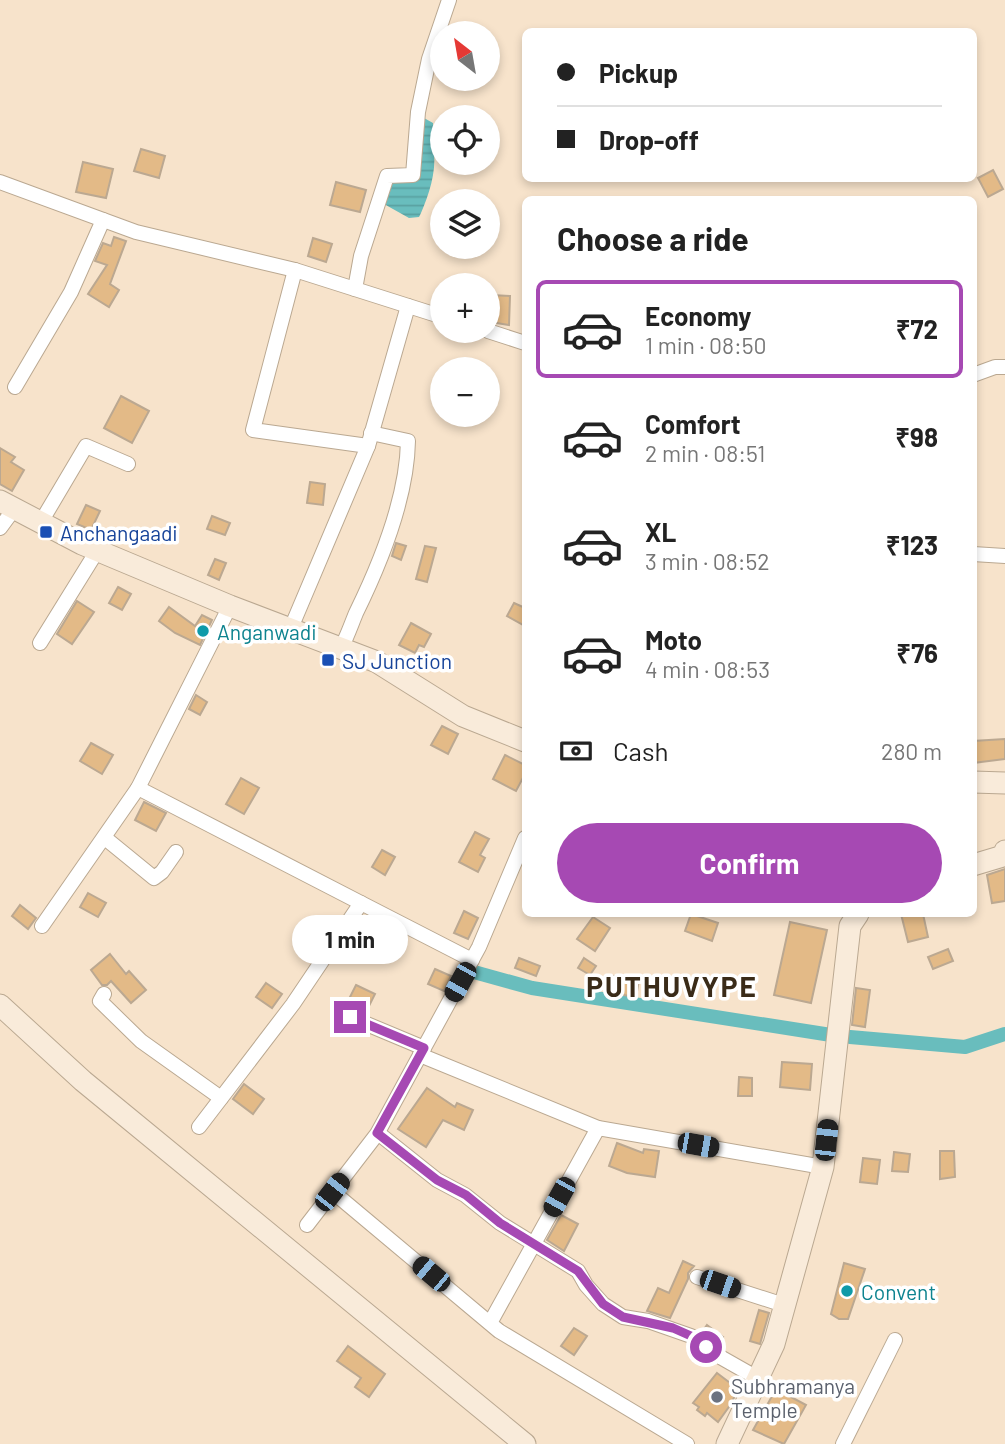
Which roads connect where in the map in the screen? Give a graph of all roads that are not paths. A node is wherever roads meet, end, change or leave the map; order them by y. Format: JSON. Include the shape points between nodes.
{"nodes":[{"id":1,"x":449,"y":0,"type":"edge"},
{"id":2,"x":0,"y":183,"type":"edge"},
{"id":3,"x":103,"y":220,"type":"junction"},
{"id":4,"x":295,"y":270,"type":"junction"},
{"id":5,"x":355,"y":289,"type":"junction"},
{"id":6,"x":408,"y":306,"type":"junction"},
{"id":7,"x":430,"y":313,"type":"edge"},
{"id":8,"x":500,"y":335,"type":"edge"},
{"id":9,"x":522,"y":342,"type":"edge"},
{"id":10,"x":1005,"y":367,"type":"edge"},
{"id":11,"x":977,"y":374,"type":"edge"},
{"id":12,"x":15,"y":387,"type":"dead end"},
{"id":13,"x":369,"y":440,"type":"junction"},
{"id":14,"x":128,"y":464,"type":"dead end"},
{"id":15,"x":7,"y":505,"type":"edge"},
{"id":16,"x":41,"y":522,"type":"junction"},
{"id":17,"x":0,"y":528,"type":"edge"},
{"id":18,"x":97,"y":551,"type":"junction"},
{"id":19,"x":977,"y":554,"type":"edge"},
{"id":20,"x":1005,"y":556,"type":"edge"},
{"id":21,"x":230,"y":606,"type":"junction"},
{"id":22,"x":291,"y":628,"type":"junction"},
{"id":23,"x":40,"y":643,"type":"dead end"},
{"id":24,"x":341,"y":648,"type":"junction"},
{"id":25,"x":522,"y":740,"type":"edge"},
{"id":26,"x":977,"y":782,"type":"edge"},
{"id":27,"x":1005,"y":783,"type":"edge"},
{"id":28,"x":138,"y":788,"type":"junction"},
{"id":29,"x":105,"y":838,"type":"junction"},
{"id":30,"x":522,"y":847,"type":"edge"},
{"id":31,"x":1005,"y":851,"type":"edge"},
{"id":32,"x":176,"y":852,"type":"dead end"},
{"id":33,"x":977,"y":864,"type":"edge"},
{"id":34,"x":361,"y":903,"type":"junction"},
{"id":35,"x":856,"y":917,"type":"edge"},
{"id":36,"x":42,"y":926,"type":"dead end"},
{"id":37,"x":472,"y":960,"type":"junction"},
{"id":38,"x":104,"y":994,"type":"dead end"},
{"id":39,"x":0,"y":1005,"type":"edge"},
{"id":40,"x":350,"y":1017,"type":"dead end"},
{"id":41,"x":422,"y":1051,"type":"junction"},
{"id":42,"x":221,"y":1098,"type":"junction"},
{"id":43,"x":198,"y":1127,"type":"dead end"},
{"id":44,"x":598,"y":1128,"type":"junction"},
{"id":45,"x":377,"y":1133,"type":"junction"},
{"id":46,"x":823,"y":1167,"type":"junction"},
{"id":47,"x":332,"y":1192,"type":"junction"},
{"id":48,"x":307,"y":1225,"type":"dead end"},
{"id":49,"x":534,"y":1244,"type":"junction"},
{"id":50,"x":697,"y":1277,"type":"dead end"},
{"id":51,"x":784,"y":1305,"type":"junction"},
{"id":52,"x":490,"y":1323,"type":"junction"},
{"id":53,"x":895,"y":1340,"type":"dead end"},
{"id":54,"x":760,"y":1376,"type":"junction"},
{"id":55,"x":526,"y":1444,"type":"edge"},
{"id":56,"x":687,"y":1444,"type":"edge"},
{"id":57,"x":727,"y":1444,"type":"edge"},
{"id":58,"x":843,"y":1444,"type":"edge"}],
"edges":[{"from":1,"to":5,"type":"street","via":[[429,59],[418,112],[413,175],[387,176]]},
{"from":2,"to":3,"type":"street"},
{"from":3,"to":4,"type":"street"},
{"from":3,"to":12,"type":"street","via":[[71,292]]},
{"from":4,"to":5,"type":"street"},
{"from":4,"to":13,"type":"street","via":[[253,430]]},
{"from":5,"to":6,"type":"street"},
{"from":6,"to":7,"type":"street"},
{"from":6,"to":13,"type":"street"},
{"from":8,"to":9,"type":"street"},
{"from":10,"to":11,"type":"street"},
{"from":13,"to":22,"type":"street"},
{"from":13,"to":24,"type":"street","via":[[408,441],[408,464],[388,538]]},
{"from":14,"to":16,"type":"street","via":[[86,446]]},
{"from":15,"to":16,"type":"main road"},
{"from":15,"to":17,"type":"street"},
{"from":16,"to":18,"type":"main road"},
{"from":18,"to":21,"type":"main road"},
{"from":18,"to":23,"type":"street"},
{"from":19,"to":20,"type":"street"},
{"from":21,"to":22,"type":"main road"},
{"from":21,"to":28,"type":"street"},
{"from":22,"to":24,"type":"main road"},
{"from":24,"to":25,"type":"main road","via":[[377,662],[463,716]]},
{"from":26,"to":27,"type":"main road"},
{"from":28,"to":29,"type":"street"},
{"from":28,"to":34,"type":"street"},
{"from":29,"to":32,"type":"street","via":[[154,878]]},
{"from":29,"to":36,"type":"street"},
{"from":30,"to":37,"type":"street"},
{"from":31,"to":33,"type":"main road","via":[[1003,856]]},
{"from":34,"to":37,"type":"street"},
{"from":34,"to":42,"type":"street","via":[[293,1004]]},
{"from":35,"to":46,"type":"main road","via":[[850,926]]},
{"from":37,"to":41,"type":"street"},
{"from":38,"to":42,"type":"street","via":[[100,1001],[141,1041]]},
{"from":39,"to":55,"type":"main road","via":[[83,1081]]},
{"from":40,"to":41,"type":"street"},
{"from":41,"to":44,"type":"street"},
{"from":41,"to":45,"type":"street"},
{"from":42,"to":43,"type":"street"},
{"from":44,"to":46,"type":"street"},
{"from":44,"to":49,"type":"street"},
{"from":45,"to":47,"type":"street"},
{"from":45,"to":49,"type":"street","via":[[437,1180]]},
{"from":46,"to":51,"type":"main road"},
{"from":47,"to":48,"type":"street"},
{"from":47,"to":52,"type":"street"},
{"from":49,"to":52,"type":"street"},
{"from":49,"to":54,"type":"street","via":[[578,1271],[603,1304],[623,1317],[673,1328]]},
{"from":50,"to":51,"type":"street"},
{"from":51,"to":54,"type":"main road","via":[[775,1344]]},
{"from":52,"to":56,"type":"street"},
{"from":53,"to":58,"type":"street"},
{"from":54,"to":57,"type":"main road"}]}
